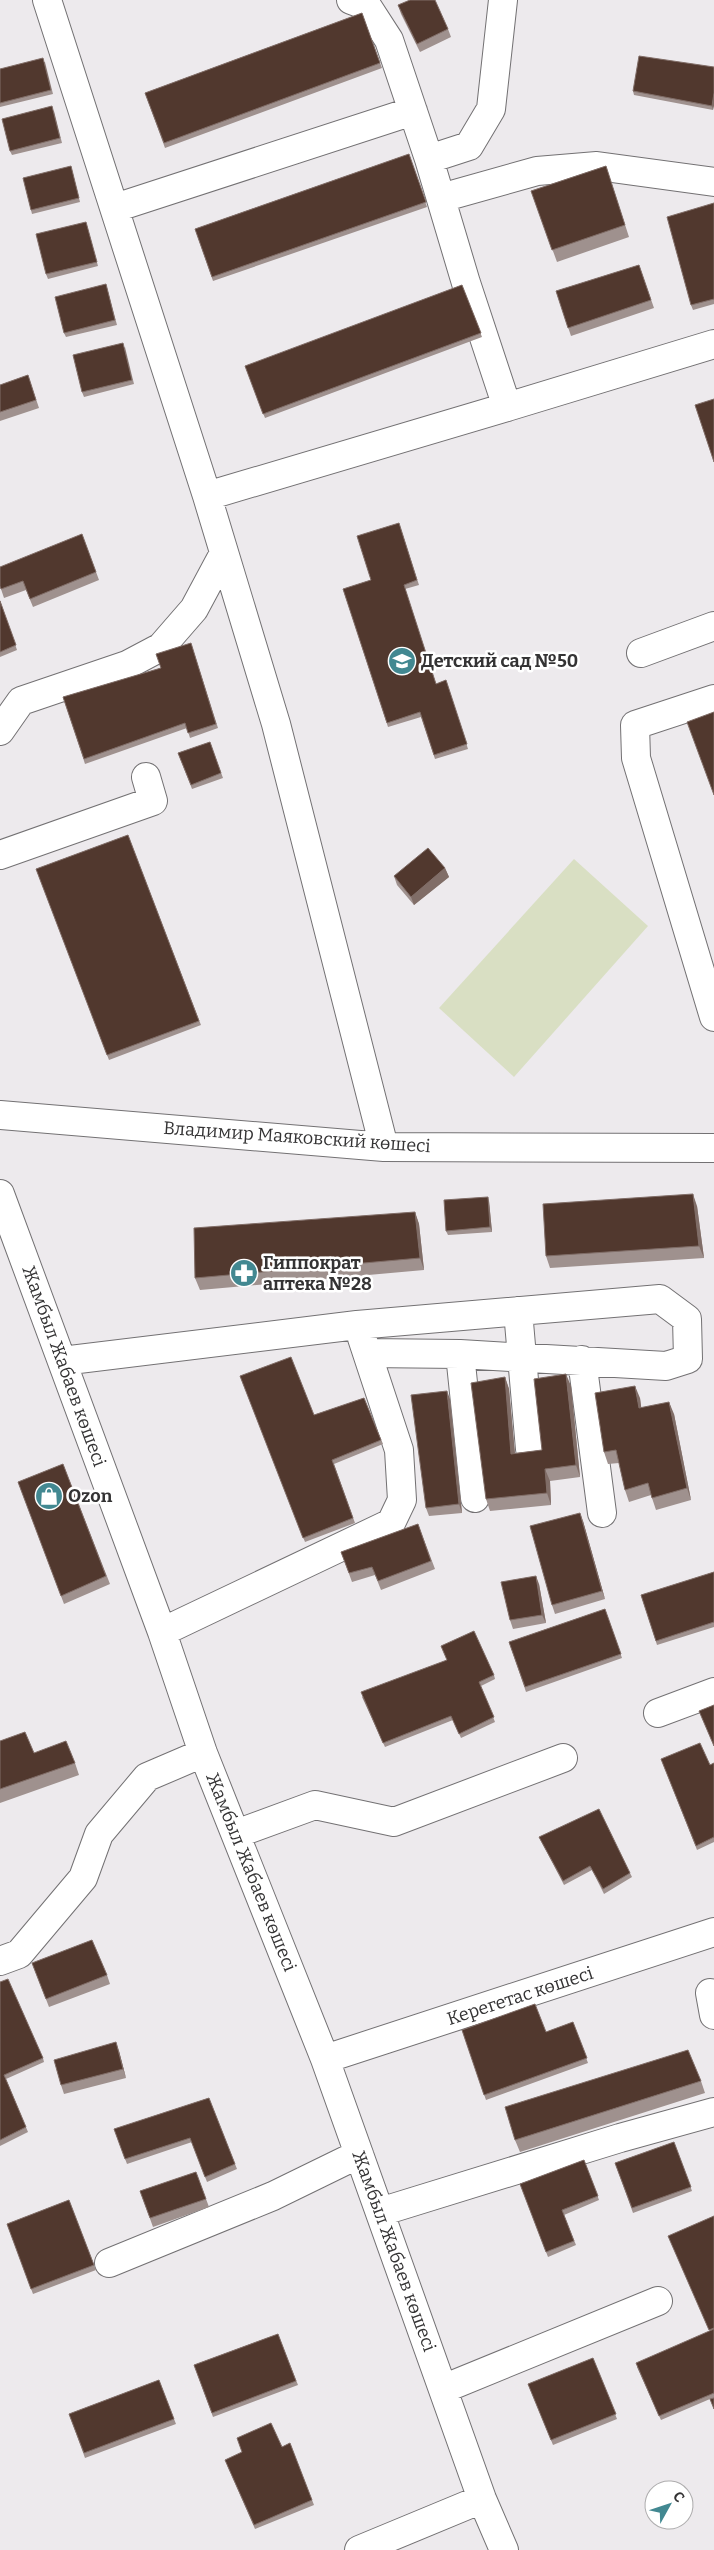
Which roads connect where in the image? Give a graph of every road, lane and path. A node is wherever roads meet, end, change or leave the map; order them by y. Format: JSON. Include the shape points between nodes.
{"nodes":[{"id":1,"x":47,"y":0,"type":"edge"},
{"id":2,"x":352,"y":0,"type":"edge"},
{"id":3,"x":503,"y":0,"type":"edge"},
{"id":4,"x":413,"y":111,"type":"junction"},
{"id":5,"x":429,"y":159,"type":"junction"},
{"id":6,"x":714,"y":182,"type":"edge"},
{"id":7,"x":440,"y":198,"type":"junction"},
{"id":8,"x":114,"y":208,"type":"junction"},
{"id":9,"x":714,"y":344,"type":"edge"},
{"id":10,"x":507,"y":407,"type":"junction"},
{"id":11,"x":207,"y":496,"type":"junction"},
{"id":12,"x":224,"y":552,"type":"junction"},
{"id":13,"x":714,"y":626,"type":"edge"},
{"id":14,"x":641,"y":653,"type":"dead end"},
{"id":15,"x":714,"y":699,"type":"edge"},
{"id":16,"x":0,"y":731,"type":"edge"},
{"id":17,"x":146,"y":777,"type":"dead end"},
{"id":18,"x":0,"y":855,"type":"edge"},
{"id":19,"x":714,"y":1017,"type":"edge"},
{"id":20,"x":0,"y":1115,"type":"edge"},
{"id":21,"x":384,"y":1146,"type":"junction"},
{"id":22,"x":714,"y":1148,"type":"edge"},
{"id":23,"x":0,"y":1194,"type":"edge"},
{"id":24,"x":518,"y":1311,"type":"junction"},
{"id":25,"x":357,"y":1324,"type":"junction"},
{"id":26,"x":367,"y":1353,"type":"junction"},
{"id":27,"x":460,"y":1354,"type":"junction"},
{"id":28,"x":522,"y":1358,"type":"junction"},
{"id":29,"x":582,"y":1360,"type":"junction"},
{"id":30,"x":62,"y":1361,"type":"junction"},
{"id":31,"x":530,"y":1450,"type":"edge"},
{"id":32,"x":475,"y":1498,"type":"dead end"},
{"id":33,"x":602,"y":1513,"type":"dead end"},
{"id":34,"x":162,"y":1632,"type":"junction"},
{"id":35,"x":714,"y":1692,"type":"edge"},
{"id":36,"x":658,"y":1713,"type":"dead end"},
{"id":37,"x":203,"y":1753,"type":"junction"},
{"id":38,"x":563,"y":1758,"type":"dead end"},
{"id":39,"x":236,"y":1834,"type":"junction"},
{"id":40,"x":714,"y":1932,"type":"edge"},
{"id":41,"x":0,"y":1961,"type":"edge"},
{"id":42,"x":325,"y":2059,"type":"junction"},
{"id":43,"x":713,"y":2117,"type":"edge"},
{"id":44,"x":359,"y":2154,"type":"junction"},
{"id":45,"x":380,"y":2212,"type":"junction"},
{"id":46,"x":109,"y":2263,"type":"dead end"},
{"id":47,"x":658,"y":2301,"type":"dead end"},
{"id":48,"x":443,"y":2389,"type":"junction"},
{"id":49,"x":482,"y":2499,"type":"junction"},
{"id":50,"x":359,"y":2550,"type":"edge"},
{"id":51,"x":504,"y":2550,"type":"edge"}],
"edges":[{"from":1,"to":8,"type":"street"},
{"from":2,"to":4,"type":"street","via":[[367,6],[389,40]]},
{"from":3,"to":5,"type":"street","via":[[491,109],[469,146]]},
{"from":4,"to":5,"type":"street"},
{"from":4,"to":8,"type":"street"},
{"from":5,"to":7,"type":"street"},
{"from":6,"to":7,"type":"street","via":[[597,166],[537,171]]},
{"from":7,"to":10,"type":"street"},
{"from":8,"to":11,"type":"street"},
{"from":9,"to":10,"type":"street"},
{"from":10,"to":11,"type":"street"},
{"from":11,"to":12,"type":"street"},
{"from":12,"to":16,"type":"street","via":[[194,609],[161,647],[128,665],[21,701]]},
{"from":12,"to":21,"type":"street","via":[[276,724]]},
{"from":13,"to":14,"type":"street"},
{"from":15,"to":19,"type":"street","via":[[635,725],[636,758]]},
{"from":17,"to":18,"type":"street","via":[[153,801]]},
{"from":20,"to":21,"type":"street","name":"Владимир Маяковский көшесі"},
{"from":21,"to":22,"type":"street","name":"Владимир Маяковский көшесі"},
{"from":23,"to":30,"type":"street","name":"Жамбыл Жабаев көшесі"},
{"from":24,"to":25,"type":"street"},
{"from":24,"to":28,"type":"street"},
{"from":24,"to":29,"type":"street","via":[[660,1299],[687,1319],[688,1359],[666,1366]]},
{"from":25,"to":26,"type":"street"},
{"from":25,"to":30,"type":"street"},
{"from":26,"to":27,"type":"street"},
{"from":26,"to":34,"type":"street","via":[[399,1450],[402,1500],[391,1523]]},
{"from":27,"to":28,"type":"street"},
{"from":27,"to":32,"type":"street"},
{"from":28,"to":29,"type":"street"},
{"from":28,"to":31,"type":"street"},
{"from":29,"to":33,"type":"street"},
{"from":30,"to":34,"type":"street","name":"Жамбыл Жабаев көшесі"},
{"from":34,"to":37,"type":"street","name":"Жамбыл Жабаев көшесі"},
{"from":35,"to":36,"type":"street"},
{"from":37,"to":39,"type":"street","name":"Жамбыл Жабаев көшесі"},
{"from":37,"to":41,"type":"street","via":[[147,1777],[99,1834],[83,1878],[19,1954]]},
{"from":38,"to":39,"type":"street","via":[[394,1822],[315,1805]]},
{"from":39,"to":42,"type":"street","name":"Жамбыл Жабаев көшесі"},
{"from":40,"to":42,"type":"street","name":"Керегетас көшесі"},
{"from":42,"to":44,"type":"street","name":"Жамбыл Жабаев көшесі"},
{"from":43,"to":45,"type":"street","via":[[620,2138]]},
{"from":44,"to":45,"type":"street","name":"Жамбыл Жабаев көшесі"},
{"from":44,"to":46,"type":"street","via":[[273,2196]]},
{"from":45,"to":48,"type":"street","name":"Жамбыл Жабаев көшесі"},
{"from":47,"to":48,"type":"street"},
{"from":48,"to":49,"type":"street","name":"Жамбыл Жабаев көшесі"},
{"from":49,"to":50,"type":"street"},
{"from":49,"to":51,"type":"street","name":"Жамбыл Жабаев көшесі"}]}
